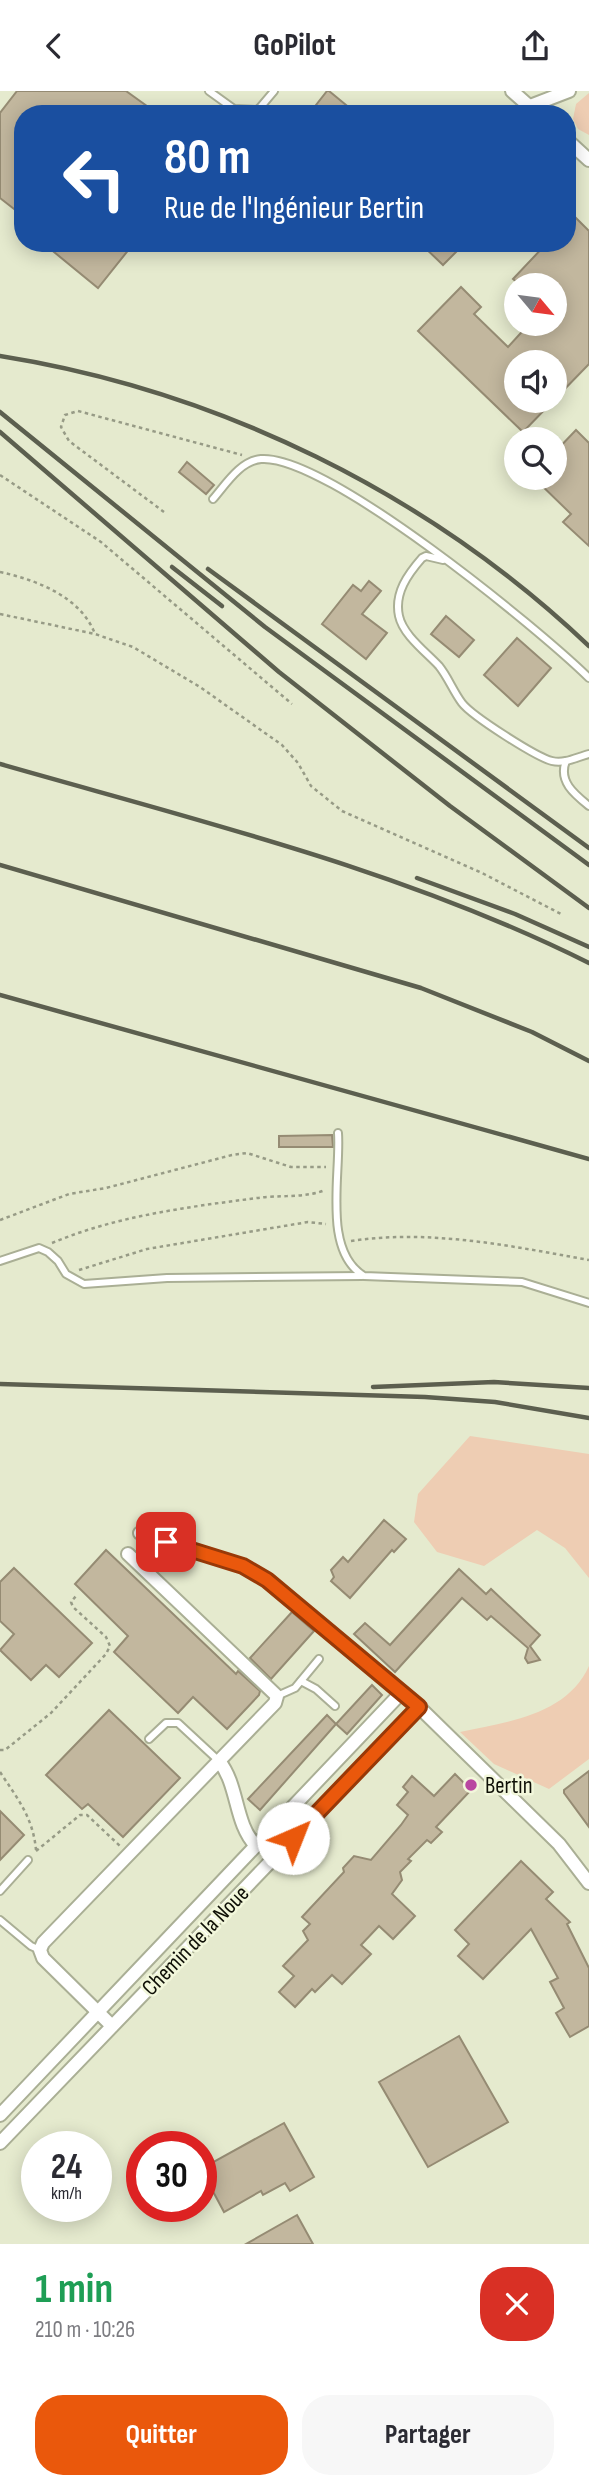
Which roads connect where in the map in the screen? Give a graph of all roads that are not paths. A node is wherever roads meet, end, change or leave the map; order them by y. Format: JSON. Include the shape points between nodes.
{"nodes":[{"id":1,"x":209,"y":91,"type":"edge"},
{"id":2,"x":274,"y":91,"type":"edge"},
{"id":3,"x":512,"y":91,"type":"edge"},
{"id":4,"x":569,"y":91,"type":"edge"},
{"id":5,"x":228,"y":105,"type":"edge"},
{"id":6,"x":262,"y":105,"type":"edge"},
{"id":7,"x":528,"y":105,"type":"edge"},
{"id":8,"x":543,"y":105,"type":"edge"},
{"id":9,"x":576,"y":148,"type":"edge"},
{"id":10,"x":589,"y":160,"type":"edge"},
{"id":11,"x":213,"y":499,"type":"dead end"},
{"id":12,"x":448,"y":562,"type":"junction"},
{"id":13,"x":589,"y":678,"type":"edge"},
{"id":14,"x":589,"y":754,"type":"edge"},
{"id":15,"x":566,"y":761,"type":"junction"},
{"id":16,"x":589,"y":806,"type":"edge"},
{"id":17,"x":338,"y":1133,"type":"dead end"},
{"id":18,"x":0,"y":1261,"type":"edge"},
{"id":19,"x":364,"y":1276,"type":"junction"},
{"id":20,"x":589,"y":1303,"type":"edge"},
{"id":21,"x":140,"y":1533,"type":"dead end"},
{"id":22,"x":128,"y":1554,"type":"dead end"},
{"id":23,"x":319,"y":1659,"type":"dead end"},
{"id":24,"x":301,"y":1681,"type":"junction"},
{"id":25,"x":401,"y":1693,"type":"junction"},
{"id":26,"x":277,"y":1696,"type":"junction"},
{"id":27,"x":335,"y":1706,"type":"dead end"},
{"id":28,"x":419,"y":1707,"type":"junction"},
{"id":29,"x":149,"y":1739,"type":"dead end"},
{"id":30,"x":219,"y":1761,"type":"junction"},
{"id":31,"x":256,"y":1846,"type":"junction"},
{"id":32,"x":28,"y":1860,"type":"dead end"},
{"id":33,"x":589,"y":1883,"type":"edge"},
{"id":34,"x":0,"y":1891,"type":"edge"},
{"id":35,"x":0,"y":1920,"type":"edge"},
{"id":36,"x":40,"y":1950,"type":"junction"},
{"id":37,"x":98,"y":2013,"type":"junction"},
{"id":38,"x":112,"y":2027,"type":"junction"},
{"id":39,"x":0,"y":2115,"type":"edge"},
{"id":40,"x":0,"y":2143,"type":"edge"}],
"edges":[{"from":1,"to":5,"type":"lane"},
{"from":2,"to":6,"type":"lane"},
{"from":3,"to":7,"type":"street"},
{"from":4,"to":8,"type":"street"},
{"from":9,"to":10,"type":"street"},
{"from":11,"to":12,"type":"lane","via":[[245,464],[262,459],[298,467],[382,514]]},
{"from":12,"to":13,"type":"lane"},
{"from":12,"to":15,"type":"lane","via":[[426,556],[402,584],[399,617],[409,635],[442,670],[464,705],[539,756]]},
{"from":14,"to":15,"type":"lane"},
{"from":15,"to":16,"type":"lane","via":[[564,779]]},
{"from":17,"to":19,"type":"lane","via":[[337,1226],[353,1269]]},
{"from":18,"to":19,"type":"lane","via":[[39,1248],[84,1284],[167,1278]]},
{"from":19,"to":20,"type":"lane","via":[[522,1282]]},
{"from":21,"to":25,"type":"street","via":[[243,1566],[267,1580]]},
{"from":22,"to":26,"type":"street"},
{"from":23,"to":24,"type":"lane"},
{"from":24,"to":26,"type":"lane"},
{"from":24,"to":27,"type":"lane"},
{"from":25,"to":28,"type":"street"},
{"from":25,"to":31,"type":"street","name":"Chemin de la Noue"},
{"from":26,"to":30,"type":"street"},
{"from":28,"to":33,"type":"street","via":[[542,1826]]},
{"from":28,"to":38,"type":"street","name":"Chemin de la Noue"},
{"from":29,"to":30,"type":"lane","via":[[166,1723],[178,1723]]},
{"from":30,"to":31,"type":"street","via":[[228,1772],[243,1828]]},
{"from":30,"to":36,"type":"street"},
{"from":31,"to":37,"type":"street","name":"Chemin de la Noue"},
{"from":32,"to":34,"type":"lane"},
{"from":35,"to":36,"type":"lane"},
{"from":36,"to":37,"type":"street"},
{"from":37,"to":38,"type":"street"},
{"from":37,"to":39,"type":"street","name":"Chemin de la Noue"},
{"from":38,"to":40,"type":"street","name":"Chemin de la Noue"}]}
